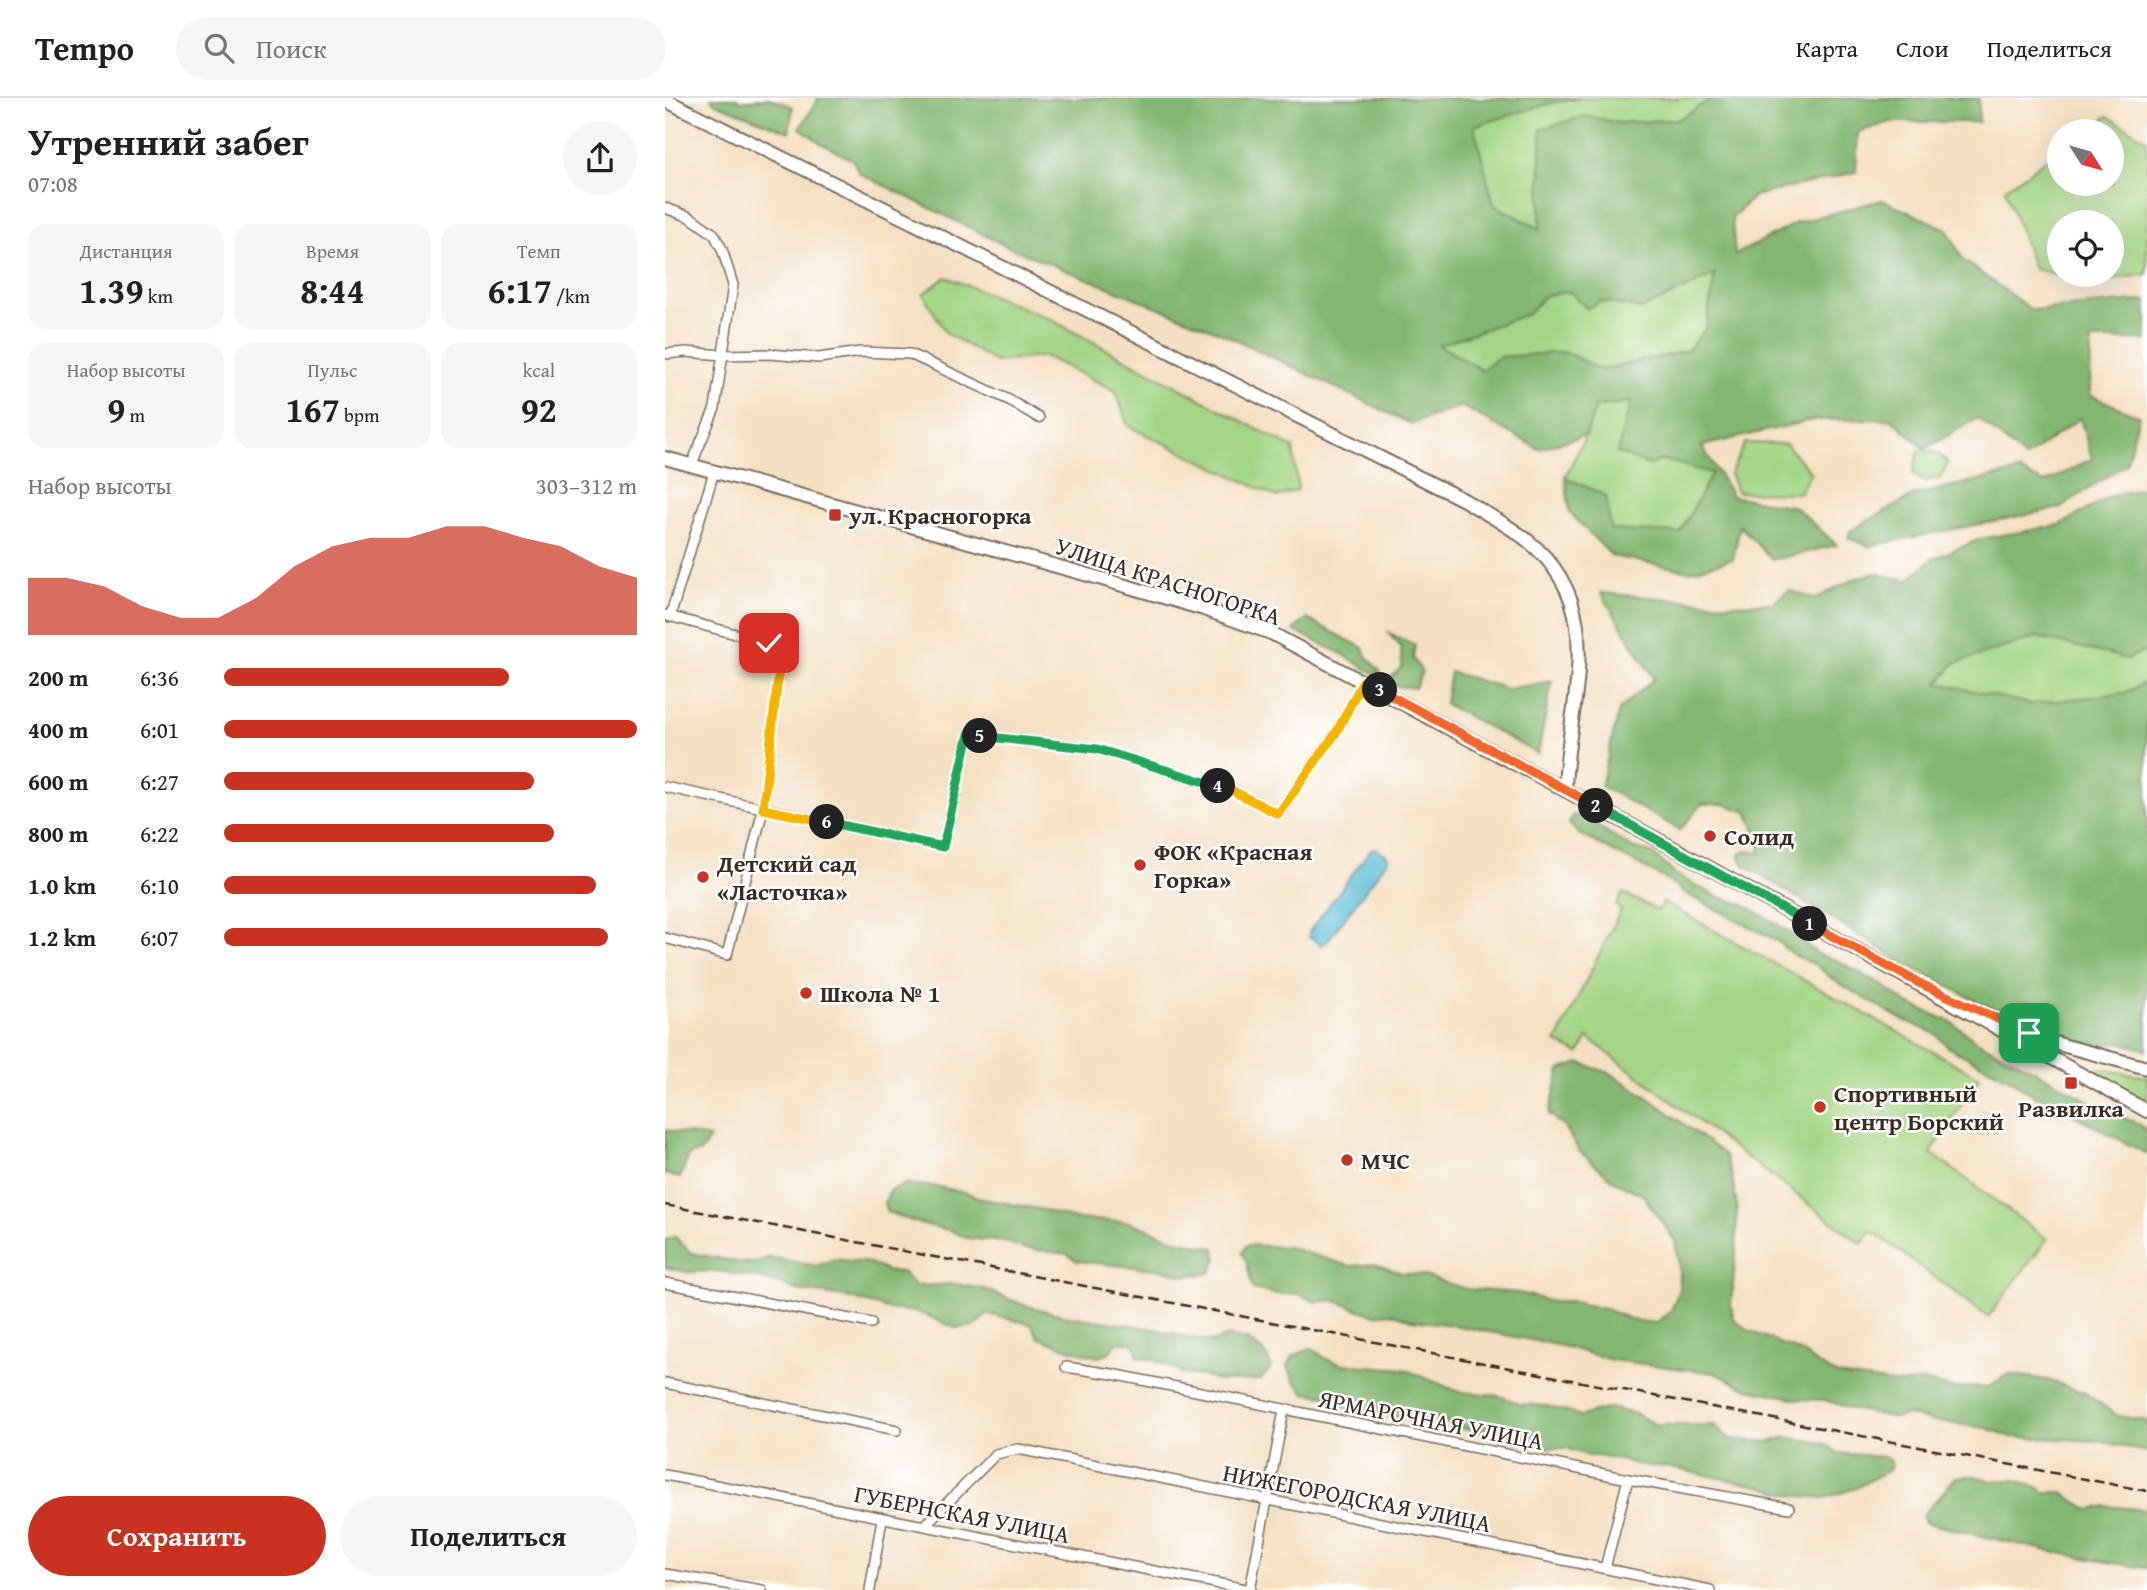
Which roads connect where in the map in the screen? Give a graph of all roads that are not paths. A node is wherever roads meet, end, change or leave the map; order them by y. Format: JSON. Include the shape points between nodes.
{"nodes":[{"id":1,"x":665,"y":100,"type":"edge"},
{"id":2,"x":665,"y":208,"type":"edge"},
{"id":3,"x":665,"y":354,"type":"edge"},
{"id":4,"x":723,"y":355,"type":"junction"},
{"id":5,"x":1039,"y":418,"type":"dead end"},
{"id":6,"x":665,"y":458,"type":"edge"},
{"id":7,"x":691,"y":466,"type":"junction"},
{"id":8,"x":714,"y":472,"type":"junction"},
{"id":9,"x":667,"y":616,"type":"edge"},
{"id":10,"x":1363,"y":681,"type":"junction"},
{"id":11,"x":665,"y":787,"type":"edge"},
{"id":12,"x":1565,"y":789,"type":"junction"},
{"id":13,"x":763,"y":809,"type":"junction"},
{"id":14,"x":665,"y":939,"type":"edge"},
{"id":15,"x":1921,"y":984,"type":"junction"},
{"id":16,"x":2147,"y":1068,"type":"edge"},
{"id":17,"x":2147,"y":1111,"type":"edge"},
{"id":18,"x":665,"y":1283,"type":"edge"},
{"id":19,"x":871,"y":1323,"type":"dead end"},
{"id":20,"x":1066,"y":1367,"type":"dead end"},
{"id":21,"x":665,"y":1383,"type":"edge"},
{"id":22,"x":1284,"y":1410,"type":"junction"},
{"id":23,"x":897,"y":1430,"type":"dead end"},
{"id":24,"x":665,"y":1475,"type":"edge"},
{"id":25,"x":1628,"y":1479,"type":"junction"},
{"id":26,"x":1269,"y":1500,"type":"junction"},
{"id":27,"x":1789,"y":1508,"type":"dead end"},
{"id":28,"x":882,"y":1519,"type":"junction"},
{"id":29,"x":925,"y":1525,"type":"junction"},
{"id":30,"x":1605,"y":1568,"type":"junction"},
{"id":31,"x":665,"y":1574,"type":"edge"},
{"id":32,"x":762,"y":1590,"type":"edge"},
{"id":33,"x":870,"y":1590,"type":"edge"},
{"id":34,"x":1251,"y":1590,"type":"edge"},
{"id":35,"x":1710,"y":1590,"type":"edge"}],
"edges":[{"from":1,"to":12,"type":"main road","via":[[1464,500],[1528,540],[1561,577],[1575,609],[1580,664]]},
{"from":2,"to":4,"type":"street","via":[[702,223],[722,249],[733,285]]},
{"from":3,"to":4,"type":"street"},
{"from":4,"to":5,"type":"street","via":[[819,358],[861,352],[910,354]]},
{"from":4,"to":7,"type":"street","via":[[715,408]]},
{"from":6,"to":7,"type":"main road","name":"УЛИЦА КРАСНОГОРКА"},
{"from":7,"to":8,"type":"main road","name":"УЛИЦА КРАСНОГОРКА"},
{"from":8,"to":9,"type":"street"},
{"from":8,"to":10,"type":"main road","name":"УЛИЦА КРАСНОГОРКА","via":[[1204,609],[1271,633]]},
{"from":9,"to":13,"type":"street","via":[[769,643],[779,654]]},
{"from":10,"to":12,"type":"main road","name":"УЛИЦА КРАСНОГОРКА"},
{"from":10,"to":13,"type":"street","via":[[1336,733],[1278,814],[1233,791],[1097,749],[969,734],[943,847]]},
{"from":11,"to":13,"type":"street"},
{"from":12,"to":15,"type":"main road","name":"УЛИЦА КРАСНОГОРКА"},
{"from":13,"to":14,"type":"street","via":[[727,955]]},
{"from":15,"to":16,"type":"main road","via":[[2047,1041]]},
{"from":15,"to":17,"type":"main road"},
{"from":18,"to":19,"type":"street"},
{"from":20,"to":22,"type":"street","name":"ЯРМАРОЧНАЯ УЛИЦА"},
{"from":21,"to":23,"type":"street"},
{"from":22,"to":25,"type":"street","name":"ЯРМАРОЧНАЯ УЛИЦА"},
{"from":22,"to":26,"type":"street"},
{"from":24,"to":28,"type":"street","name":"ГУБЕРНСКАЯ УЛИЦА"},
{"from":25,"to":27,"type":"street","name":"ЯРМАРОЧНАЯ УЛИЦА"},
{"from":25,"to":30,"type":"street"},
{"from":26,"to":29,"type":"street","name":"НИЖЕГОРОДСКАЯ УЛИЦА","via":[[1018,1449],[996,1454]]},
{"from":26,"to":30,"type":"street","name":"НИЖЕГОРОДСКАЯ УЛИЦА"},
{"from":26,"to":34,"type":"street"},
{"from":28,"to":29,"type":"street","name":"ГУБЕРНСКАЯ УЛИЦА"},
{"from":28,"to":33,"type":"street"},
{"from":29,"to":34,"type":"street","name":"ГУБЕРНСКАЯ УЛИЦА"},
{"from":30,"to":35,"type":"street","name":"НИЖЕГОРОДСКАЯ УЛИЦА"},
{"from":31,"to":32,"type":"street"}]}
